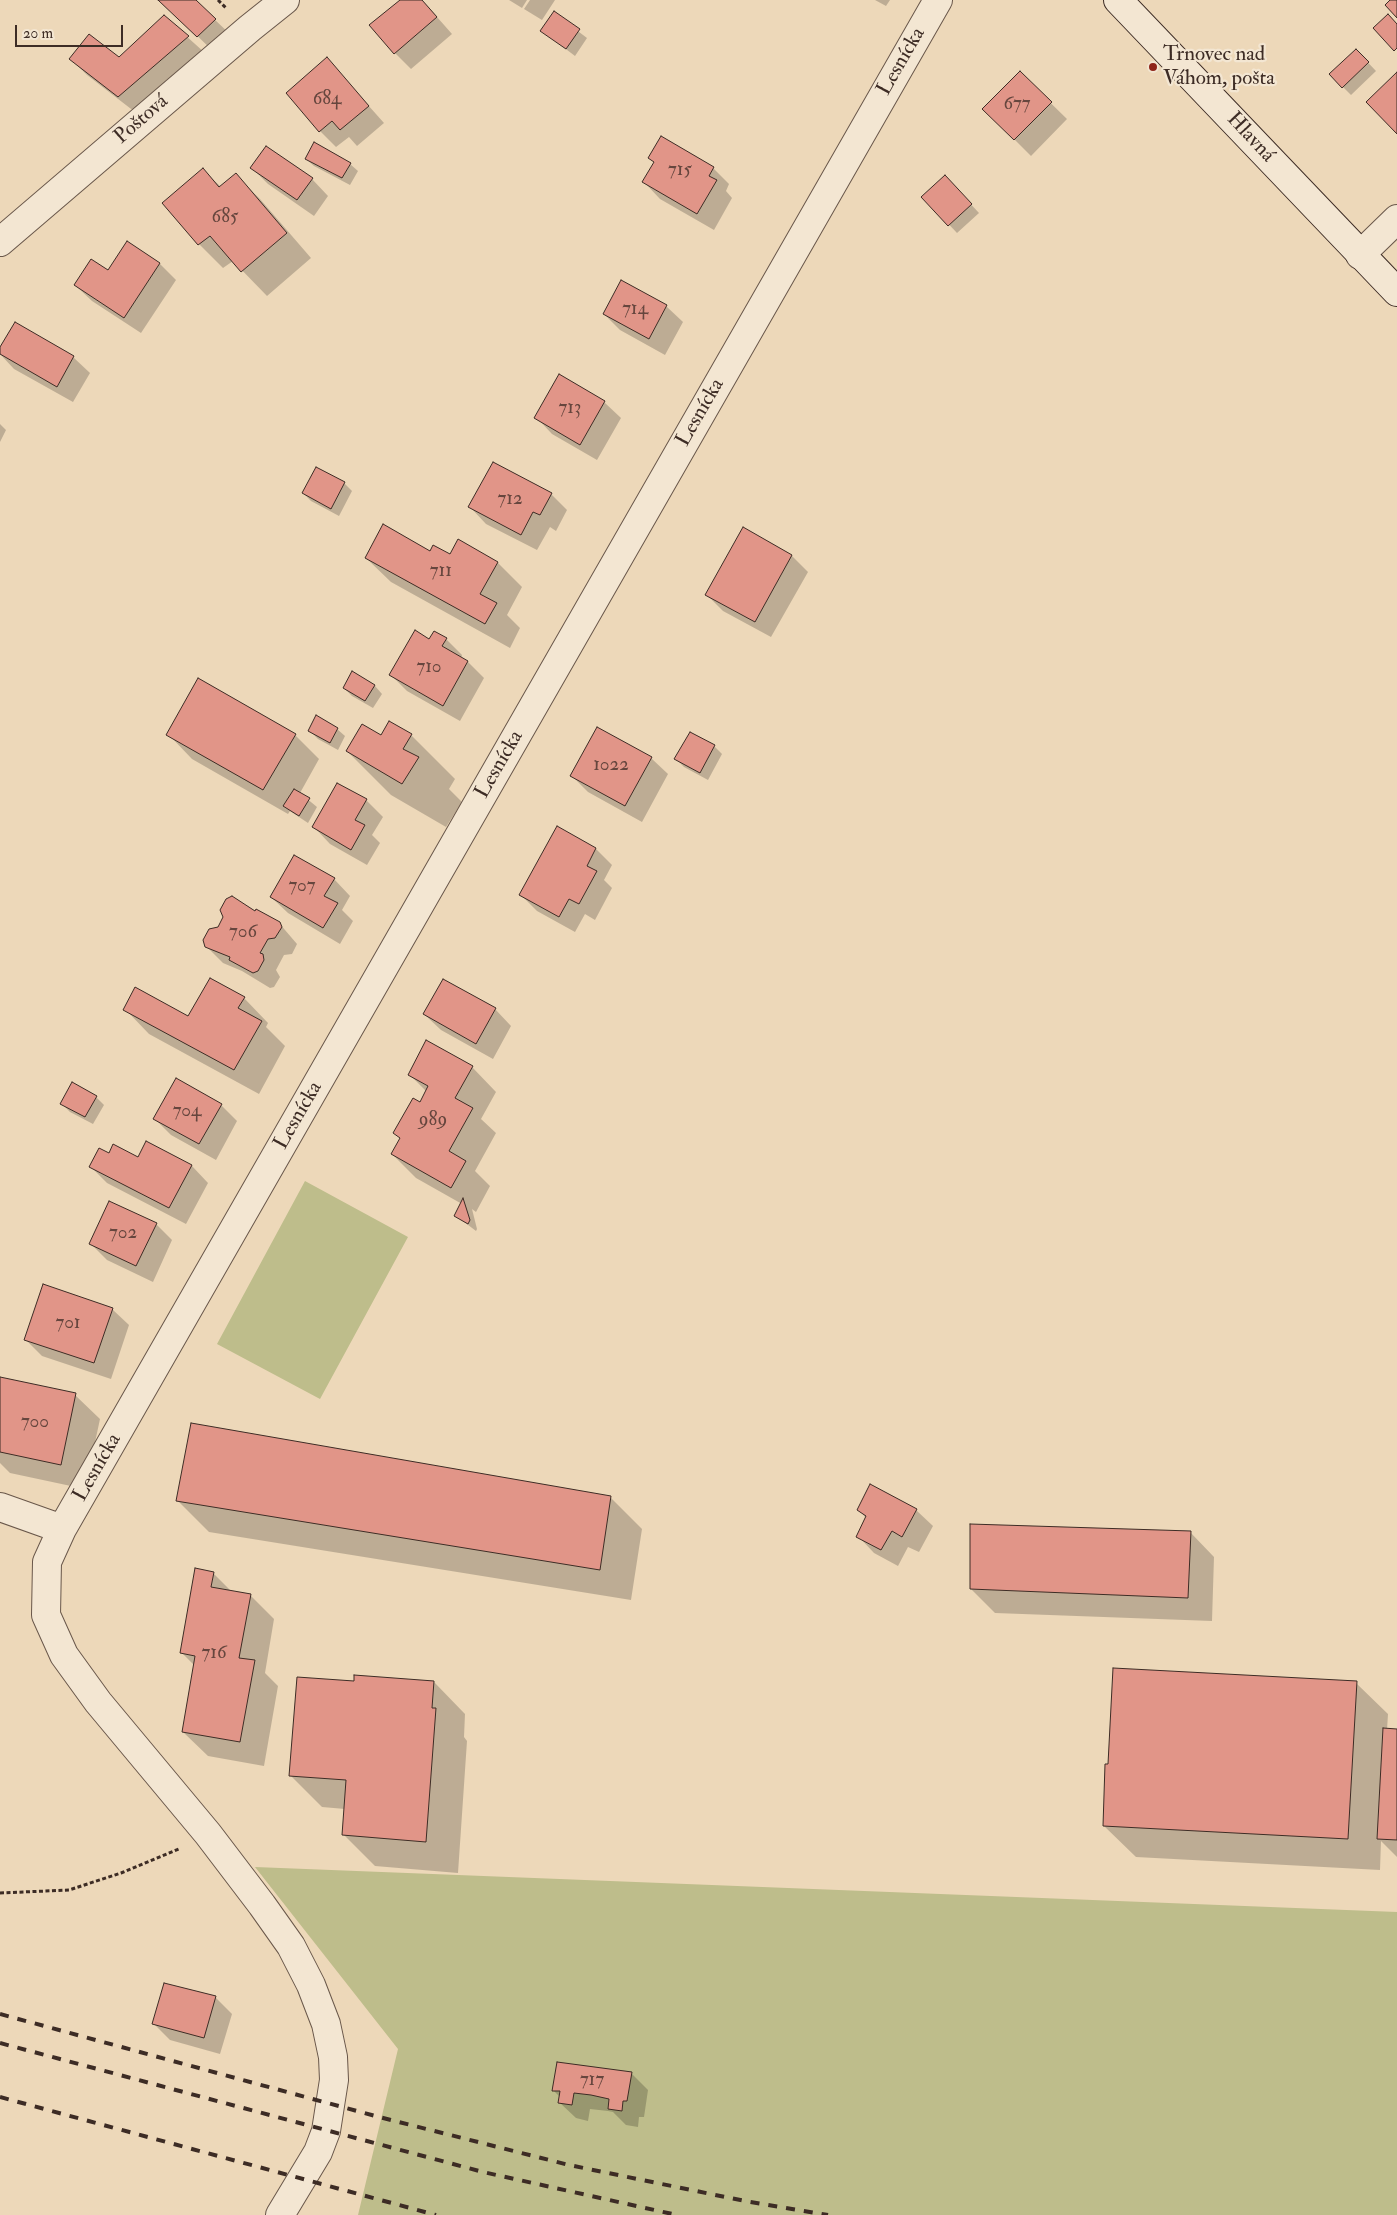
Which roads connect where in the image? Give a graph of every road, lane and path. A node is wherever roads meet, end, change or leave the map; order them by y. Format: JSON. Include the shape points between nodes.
{"nodes":[{"id":1,"x":285,"y":0,"type":"edge"},
{"id":2,"x":938,"y":0,"type":"edge"},
{"id":3,"x":1118,"y":0,"type":"edge"},
{"id":4,"x":1397,"y":218,"type":"edge"},
{"id":5,"x":0,"y":242,"type":"edge"},
{"id":6,"x":1360,"y":255,"type":"junction"},
{"id":7,"x":1397,"y":292,"type":"edge"},
{"id":8,"x":0,"y":1507,"type":"edge"},
{"id":9,"x":62,"y":1529,"type":"junction"},
{"id":10,"x":208,"y":1834,"type":"junction"},
{"id":11,"x":0,"y":1893,"type":"edge"},
{"id":12,"x":280,"y":2215,"type":"edge"}],
"edges":[{"from":1,"to":5,"type":"street","name":"Poštová"},
{"from":2,"to":9,"type":"street","name":"Lesnícka"},
{"from":3,"to":6,"type":"street","name":"Hlavná"},
{"from":4,"to":6,"type":"street"},
{"from":6,"to":7,"type":"street","name":"Hlavná"},
{"from":8,"to":9,"type":"street"},
{"from":9,"to":10,"type":"street","name":"Lesnícka","via":[[47,1562],[46,1615],[64,1655],[98,1702]]},
{"from":10,"to":11,"type":"path","via":[[121,1873],[69,1890]]},
{"from":10,"to":12,"type":"street","name":"Lesnícka","via":[[290,1946],[311,1985],[326,2024],[333,2057],[333,2088],[326,2130],[314,2159]]}]}
